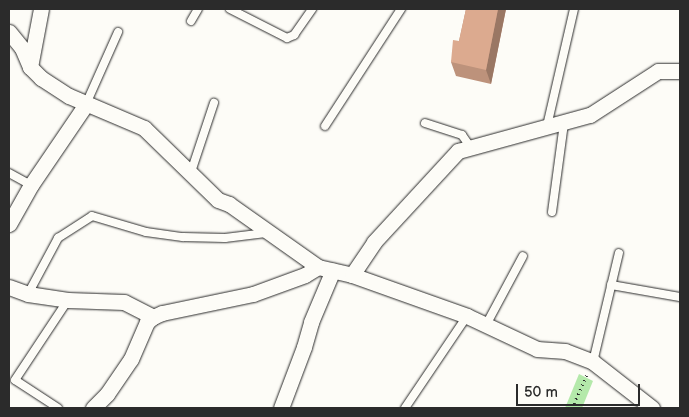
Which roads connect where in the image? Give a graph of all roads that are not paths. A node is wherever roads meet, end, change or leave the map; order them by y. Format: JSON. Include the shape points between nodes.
{"nodes":[{"id":1,"x":41,"y":9,"type":"edge"},
{"id":2,"x":198,"y":9,"type":"edge"},
{"id":3,"x":230,"y":9,"type":"edge"},
{"id":4,"x":312,"y":9,"type":"edge"},
{"id":5,"x":401,"y":9,"type":"edge"},
{"id":6,"x":574,"y":9,"type":"edge"},
{"id":7,"x":191,"y":22,"type":"dead end"},
{"id":8,"x":9,"y":32,"type":"edge"},
{"id":9,"x":118,"y":32,"type":"dead end"},
{"id":10,"x":30,"y":67,"type":"junction"},
{"id":11,"x":680,"y":71,"type":"edge"},
{"id":12,"x":214,"y":102,"type":"dead end"},
{"id":13,"x":86,"y":104,"type":"junction"},
{"id":14,"x":425,"y":123,"type":"dead end"},
{"id":15,"x":564,"y":123,"type":"junction"},
{"id":16,"x":325,"y":126,"type":"dead end"},
{"id":17,"x":547,"y":126,"type":"junction"},
{"id":18,"x":471,"y":148,"type":"junction"},
{"id":19,"x":190,"y":172,"type":"junction"},
{"id":20,"x":9,"y":173,"type":"edge"},
{"id":21,"x":31,"y":185,"type":"junction"},
{"id":22,"x":552,"y":212,"type":"dead end"},
{"id":23,"x":9,"y":224,"type":"edge"},
{"id":24,"x":268,"y":232,"type":"junction"},
{"id":25,"x":619,"y":253,"type":"dead end"},
{"id":26,"x":523,"y":256,"type":"dead end"},
{"id":27,"x":325,"y":268,"type":"junction"},
{"id":28,"x":352,"y":275,"type":"junction"},
{"id":29,"x":611,"y":285,"type":"junction"},
{"id":30,"x":9,"y":287,"type":"edge"},
{"id":31,"x":28,"y":294,"type":"junction"},
{"id":32,"x":680,"y":297,"type":"edge"},
{"id":33,"x":68,"y":300,"type":"junction"},
{"id":34,"x":466,"y":316,"type":"junction"},
{"id":35,"x":153,"y":318,"type":"junction"},
{"id":36,"x":486,"y":325,"type":"junction"},
{"id":37,"x":593,"y":362,"type":"junction"},
{"id":38,"x":58,"y":408,"type":"edge"},
{"id":39,"x":93,"y":408,"type":"edge"},
{"id":40,"x":281,"y":408,"type":"edge"},
{"id":41,"x":405,"y":408,"type":"edge"},
{"id":42,"x":652,"y":408,"type":"edge"}],
"edges":[{"from":1,"to":10,"type":"street"},
{"from":2,"to":7,"type":"lane"},
{"from":3,"to":4,"type":"lane","via":[[288,38]]},
{"from":5,"to":16,"type":"lane"},
{"from":6,"to":17,"type":"lane"},
{"from":8,"to":10,"type":"street","via":[[22,48]]},
{"from":9,"to":13,"type":"lane"},
{"from":10,"to":13,"type":"street","via":[[41,78]]},
{"from":11,"to":15,"type":"street","via":[[658,71],[590,115]]},
{"from":12,"to":19,"type":"lane"},
{"from":13,"to":19,"type":"street","via":[[144,128]]},
{"from":13,"to":21,"type":"street"},
{"from":14,"to":18,"type":"lane","via":[[462,134]]},
{"from":15,"to":17,"type":"street"},
{"from":15,"to":22,"type":"lane"},
{"from":17,"to":18,"type":"street"},
{"from":18,"to":28,"type":"street","via":[[458,151],[374,242]]},
{"from":19,"to":24,"type":"street","via":[[218,200],[229,204]]},
{"from":20,"to":21,"type":"lane"},
{"from":21,"to":23,"type":"street"},
{"from":24,"to":27,"type":"street"},
{"from":24,"to":31,"type":"lane","via":[[225,238],[183,237],[146,232],[92,216],[58,238]]},
{"from":25,"to":29,"type":"lane"},
{"from":26,"to":36,"type":"lane"},
{"from":27,"to":28,"type":"street"},
{"from":27,"to":35,"type":"street","via":[[253,294],[162,313]]},
{"from":27,"to":40,"type":"street","via":[[304,347]]},
{"from":28,"to":34,"type":"street"},
{"from":29,"to":32,"type":"lane"},
{"from":29,"to":37,"type":"lane"},
{"from":30,"to":31,"type":"street"},
{"from":31,"to":33,"type":"street"},
{"from":33,"to":35,"type":"street","via":[[124,302]]},
{"from":33,"to":38,"type":"lane","via":[[14,380]]},
{"from":34,"to":36,"type":"street"},
{"from":34,"to":41,"type":"lane"},
{"from":35,"to":39,"type":"street","via":[[147,322],[131,359]]},
{"from":36,"to":37,"type":"street","via":[[537,349],[565,351]]},
{"from":37,"to":42,"type":"street"}]}
